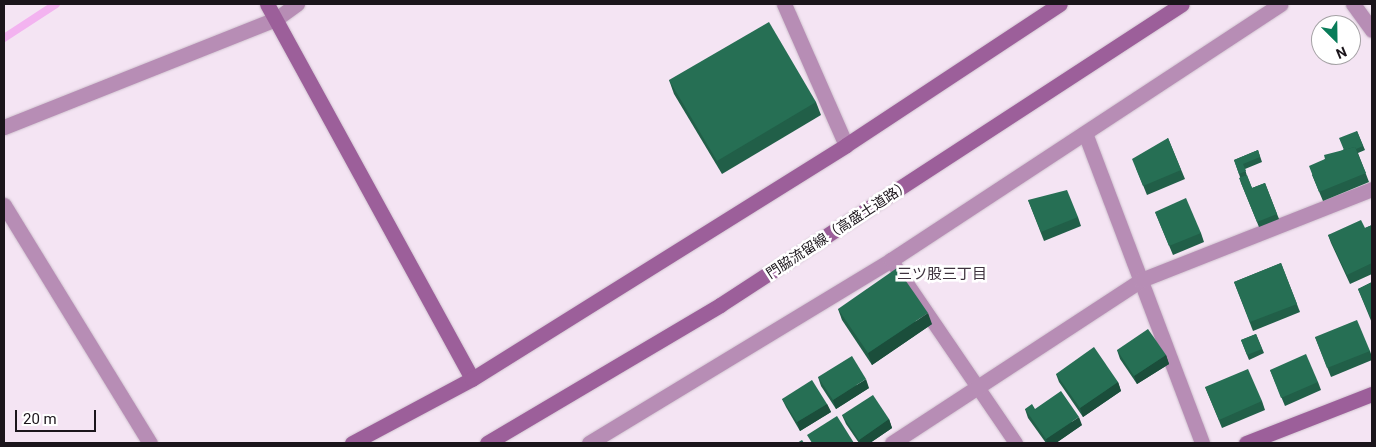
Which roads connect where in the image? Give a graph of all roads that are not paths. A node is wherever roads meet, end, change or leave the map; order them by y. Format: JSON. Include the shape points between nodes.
{"nodes":[{"id":1,"x":267,"y":4,"type":"edge"},
{"id":2,"x":298,"y":4,"type":"edge"},
{"id":3,"x":784,"y":4,"type":"edge"},
{"id":4,"x":1060,"y":4,"type":"edge"},
{"id":5,"x":1182,"y":4,"type":"edge"},
{"id":6,"x":1280,"y":4,"type":"edge"},
{"id":7,"x":1353,"y":4,"type":"edge"},
{"id":8,"x":276,"y":18,"type":"junction"},
{"id":9,"x":1372,"y":30,"type":"edge"},
{"id":10,"x":4,"y":127,"type":"edge"},
{"id":11,"x":1085,"y":133,"type":"junction"},
{"id":12,"x":846,"y":145,"type":"junction"},
{"id":13,"x":1372,"y":189,"type":"edge"},
{"id":14,"x":4,"y":205,"type":"edge"},
{"id":15,"x":891,"y":260,"type":"junction"},
{"id":16,"x":1141,"y":280,"type":"junction"},
{"id":17,"x":472,"y":379,"type":"junction"},
{"id":18,"x":979,"y":386,"type":"junction"},
{"id":19,"x":1372,"y":394,"type":"edge"},
{"id":20,"x":150,"y":443,"type":"edge"},
{"id":21,"x":352,"y":443,"type":"edge"},
{"id":22,"x":487,"y":443,"type":"edge"},
{"id":23,"x":589,"y":443,"type":"edge"},
{"id":24,"x":892,"y":443,"type":"edge"},
{"id":25,"x":1016,"y":443,"type":"edge"},
{"id":26,"x":1202,"y":443,"type":"edge"},
{"id":27,"x":1246,"y":443,"type":"edge"}],
"edges":[{"from":1,"to":8,"type":"street"},
{"from":2,"to":8,"type":"street"},
{"from":3,"to":12,"type":"street"},
{"from":4,"to":12,"type":"street"},
{"from":5,"to":22,"type":"street","name":"門脇流留線（高盛土道路）","via":[[720,305]]},
{"from":6,"to":11,"type":"street"},
{"from":7,"to":9,"type":"street"},
{"from":8,"to":10,"type":"street"},
{"from":8,"to":17,"type":"street"},
{"from":11,"to":15,"type":"street"},
{"from":11,"to":16,"type":"street"},
{"from":12,"to":17,"type":"street"},
{"from":13,"to":16,"type":"street"},
{"from":14,"to":20,"type":"street"},
{"from":15,"to":18,"type":"lane"},
{"from":15,"to":23,"type":"street"},
{"from":16,"to":18,"type":"street"},
{"from":16,"to":26,"type":"street"},
{"from":17,"to":21,"type":"street"},
{"from":18,"to":24,"type":"street"},
{"from":18,"to":25,"type":"lane"},
{"from":19,"to":27,"type":"street"}]}
